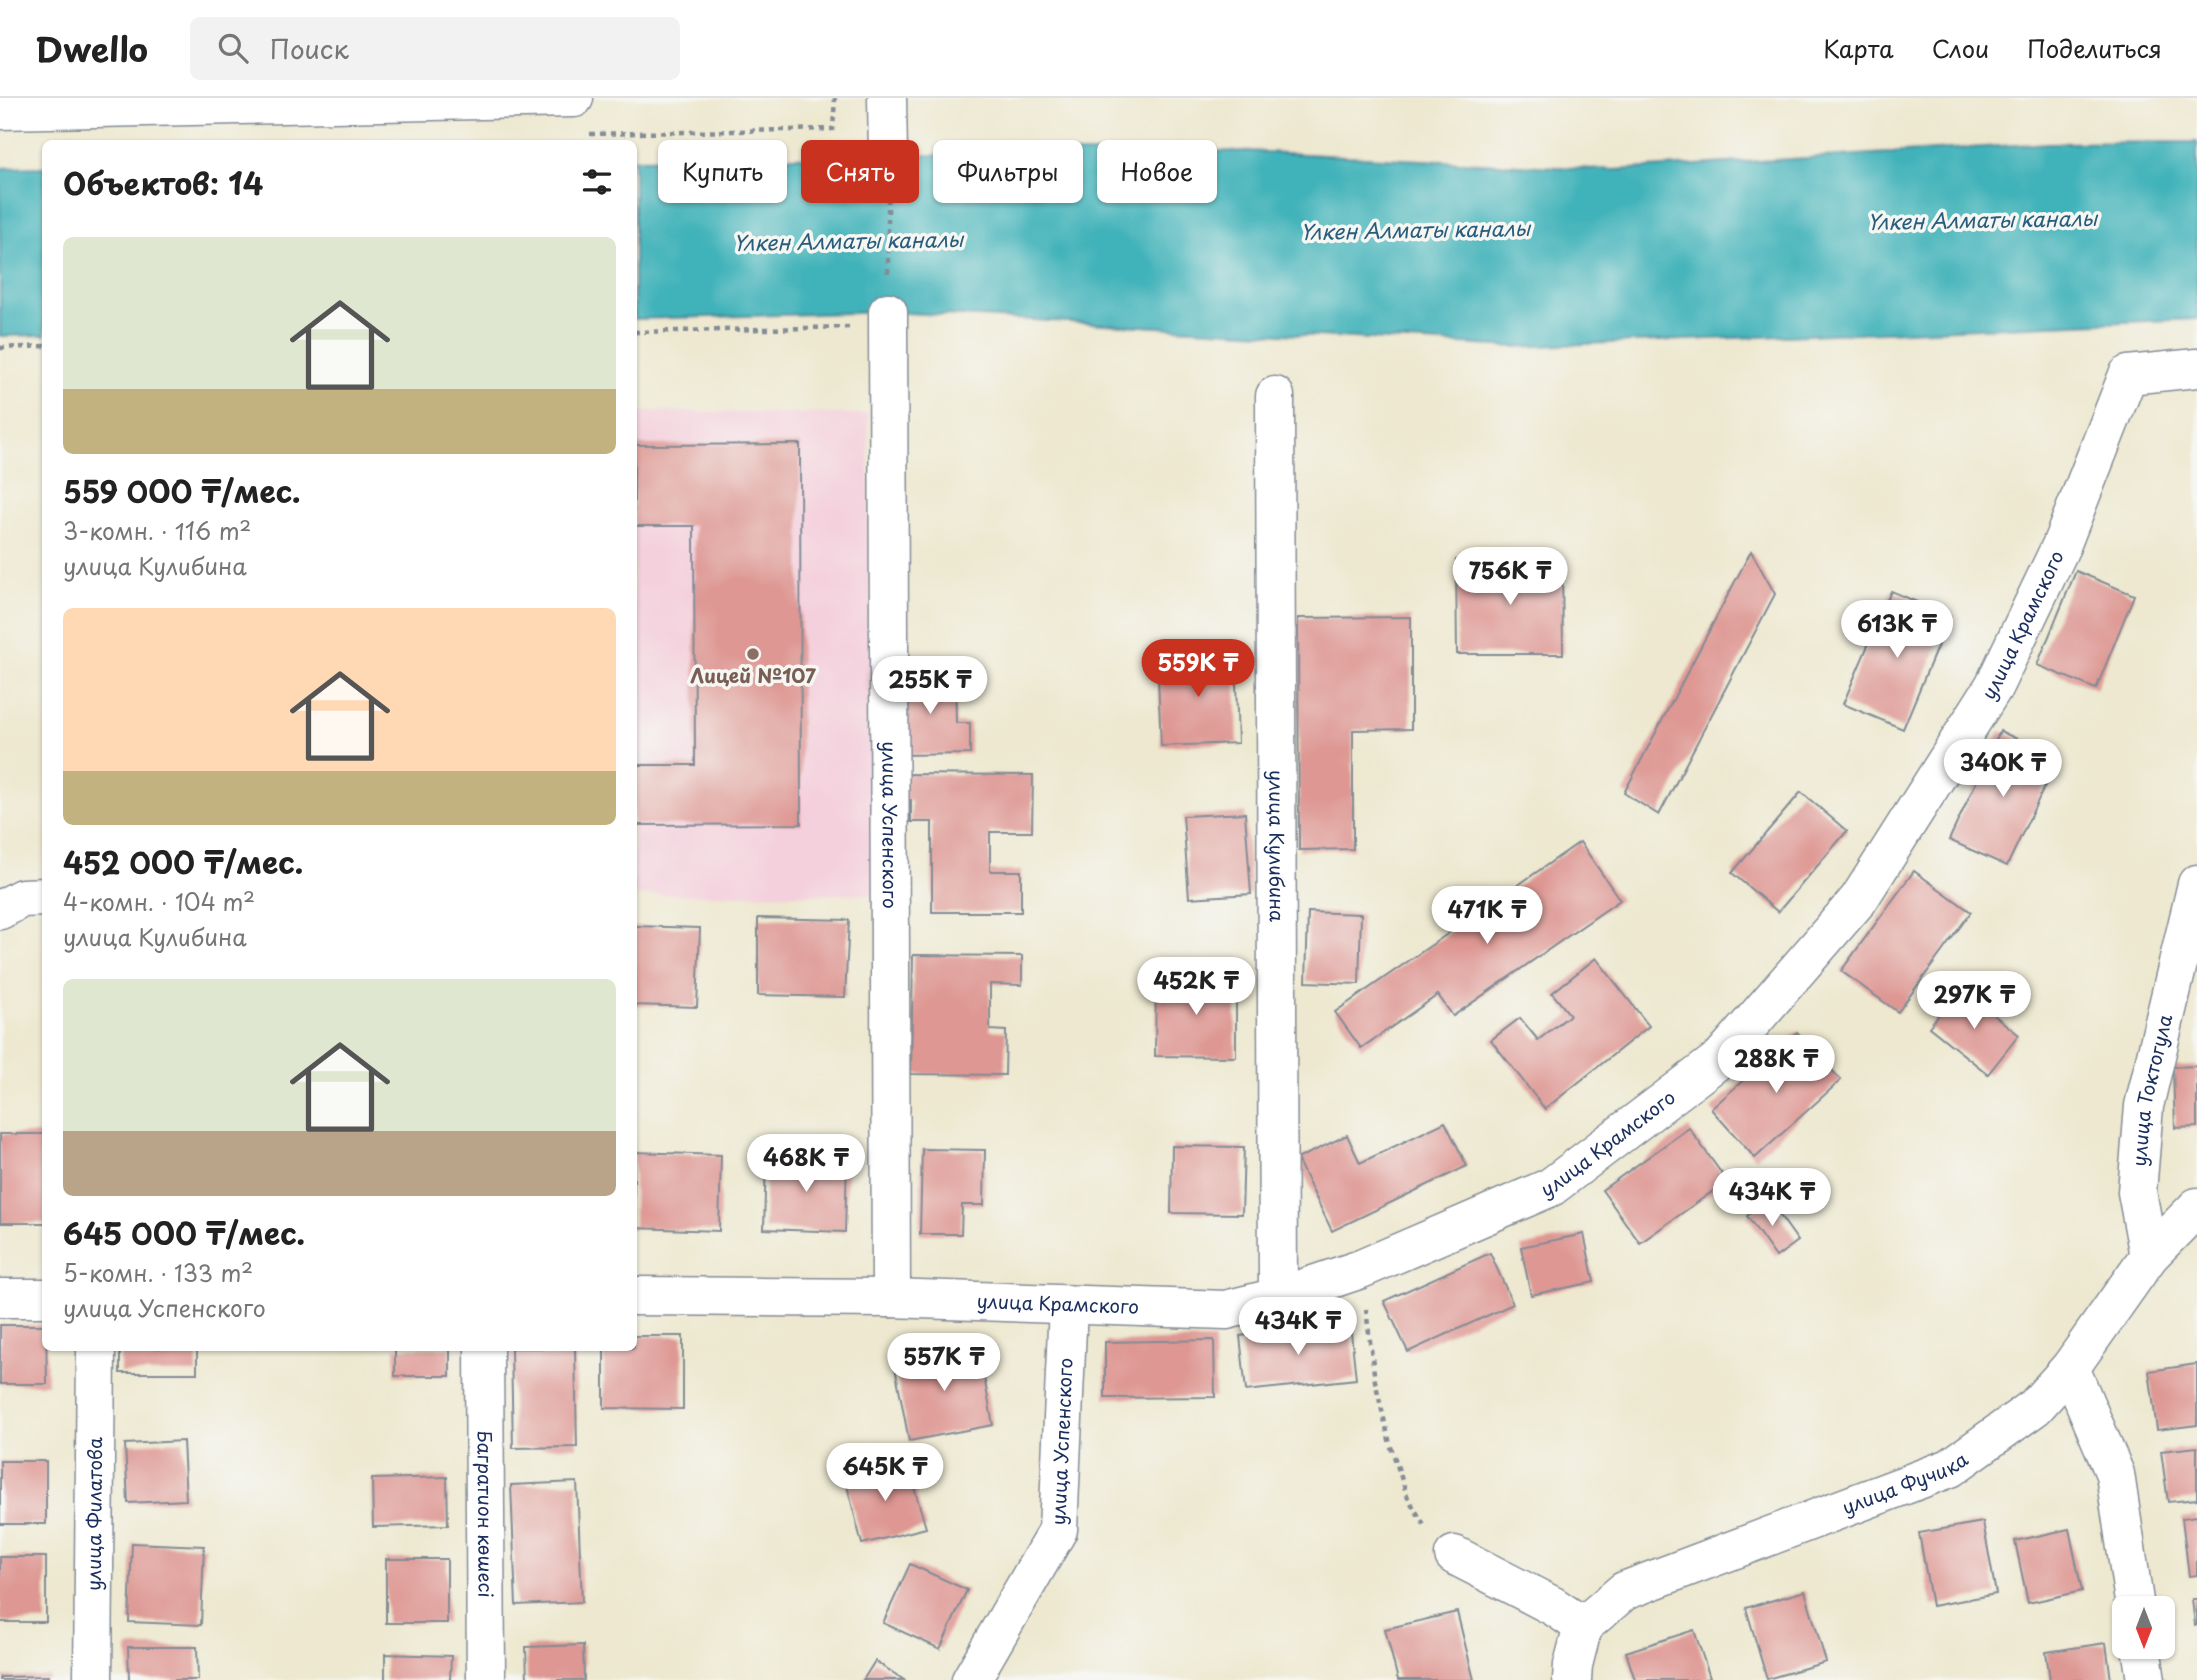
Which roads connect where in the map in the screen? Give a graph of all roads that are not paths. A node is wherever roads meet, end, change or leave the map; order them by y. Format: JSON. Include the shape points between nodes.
{"nodes":[{"id":1,"x":574,"y":98,"type":"edge"},
{"id":2,"x":887,"y":98,"type":"edge"},
{"id":3,"x":491,"y":99,"type":"edge"},
{"id":4,"x":81,"y":103,"type":"edge"},
{"id":5,"x":0,"y":110,"type":"edge"},
{"id":6,"x":888,"y":140,"type":"edge"},
{"id":7,"x":888,"y":312,"type":"road end"},
{"id":8,"x":2197,"y":368,"type":"edge"},
{"id":9,"x":1275,"y":396,"type":"dead end"},
{"id":10,"x":2197,"y":884,"type":"edge"},
{"id":11,"x":42,"y":897,"type":"edge"},
{"id":12,"x":0,"y":910,"type":"edge"},
{"id":13,"x":2197,"y":1207,"type":"edge"},
{"id":14,"x":2149,"y":1256,"type":"junction"},
{"id":15,"x":637,"y":1296,"type":"edge"},
{"id":16,"x":1278,"y":1297,"type":"junction"},
{"id":17,"x":0,"y":1298,"type":"edge"},
{"id":18,"x":42,"y":1298,"type":"edge"},
{"id":19,"x":891,"y":1298,"type":"junction"},
{"id":20,"x":1068,"y":1306,"type":"junction"},
{"id":21,"x":96,"y":1351,"type":"edge"},
{"id":22,"x":484,"y":1351,"type":"edge"},
{"id":23,"x":2070,"y":1368,"type":"junction"},
{"id":24,"x":1454,"y":1555,"type":"road end"},
{"id":25,"x":2133,"y":1596,"type":"edge"},
{"id":26,"x":1583,"y":1626,"type":"junction"},
{"id":27,"x":2143,"y":1659,"type":"edge"},
{"id":28,"x":93,"y":1680,"type":"edge"},
{"id":29,"x":486,"y":1680,"type":"edge"},
{"id":30,"x":971,"y":1680,"type":"edge"},
{"id":31,"x":1572,"y":1680,"type":"edge"},
{"id":32,"x":2146,"y":1680,"type":"edge"}],
"edges":[{"from":1,"to":3,"type":"street"},
{"from":2,"to":6,"type":"street"},
{"from":3,"to":4,"type":"street"},
{"from":4,"to":5,"type":"street"},
{"from":7,"to":19,"type":"street","name":"улица Успенского"},
{"from":8,"to":16,"type":"street","name":"улица Крамского","via":[[2128,375],[2061,546],[1994,686],[1859,899],[1721,1058],[1551,1186],[1361,1269]]},
{"from":9,"to":16,"type":"street","name":"улица Кулибина"},
{"from":10,"to":14,"type":"street","name":"улица Токтогула","via":[[2144,1106],[2137,1192]]},
{"from":11,"to":12,"type":"street","via":[[22,898]]},
{"from":13,"to":14,"type":"street","name":"улица Фучика"},
{"from":14,"to":23,"type":"street","name":"улица Фучика"},
{"from":15,"to":19,"type":"street","name":"улица Крамского"},
{"from":16,"to":20,"type":"street","name":"улица Крамского","via":[[1226,1310]]},
{"from":17,"to":18,"type":"street"},
{"from":19,"to":20,"type":"street","name":"улица Крамского"},
{"from":20,"to":30,"type":"street","name":"улица Успенского","via":[[1058,1530]]},
{"from":21,"to":28,"type":"street","name":"улица Филатова"},
{"from":22,"to":29,"type":"street","name":"Багратион көшесі"},
{"from":23,"to":25,"type":"street","via":[[2115,1474]]},
{"from":23,"to":26,"type":"street","name":"улица Фучика","via":[[2035,1407],[1950,1468],[1624,1591]]},
{"from":24,"to":26,"type":"street"},
{"from":26,"to":31,"type":"street"},
{"from":27,"to":32,"type":"street"}]}
